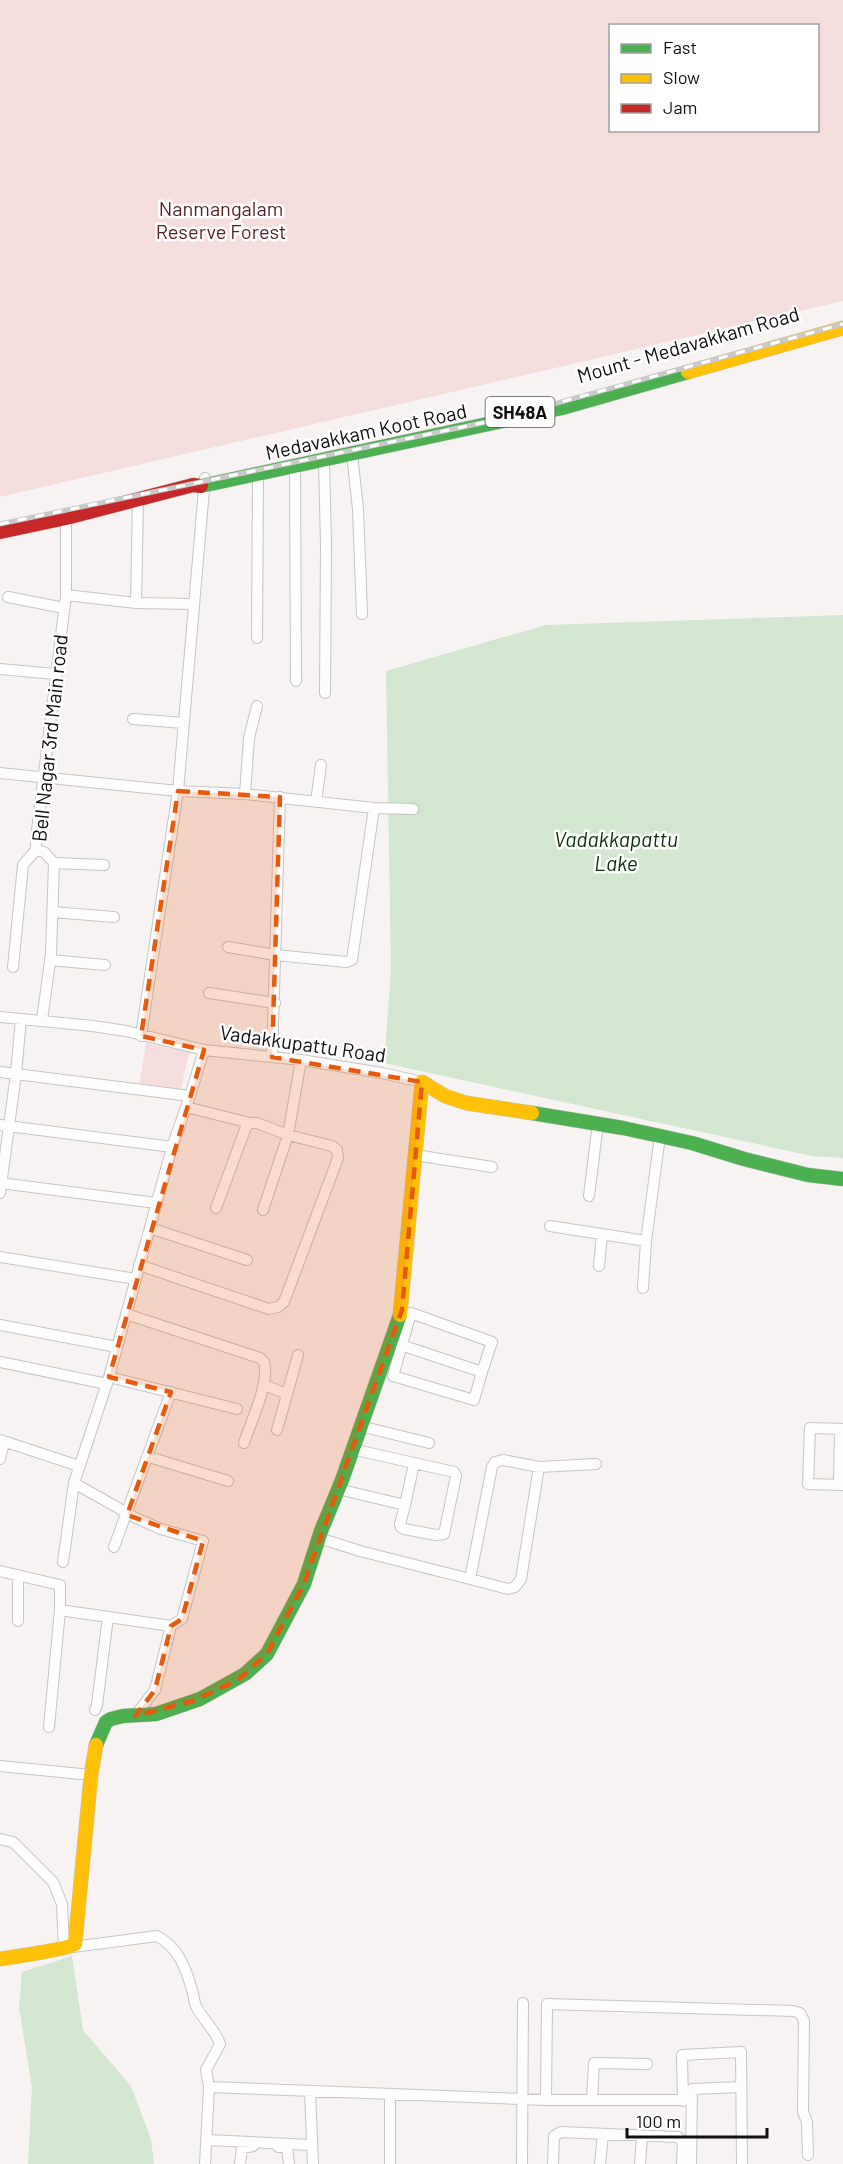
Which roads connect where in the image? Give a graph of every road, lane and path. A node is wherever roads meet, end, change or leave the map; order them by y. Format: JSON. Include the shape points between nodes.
{"nodes":[{"id":1,"x":843,"y":319,"type":"edge"},
{"id":2,"x":843,"y":328,"type":"edge"},
{"id":3,"x":352,"y":454,"type":"junction"},
{"id":4,"x":324,"y":461,"type":"junction"},
{"id":5,"x":296,"y":466,"type":"junction"},
{"id":6,"x":258,"y":475,"type":"junction"},
{"id":7,"x":201,"y":483,"type":"junction"},
{"id":8,"x":138,"y":500,"type":"junction"},
{"id":9,"x":66,"y":518,"type":"junction"},
{"id":10,"x":0,"y":532,"type":"edge"},
{"id":11,"x":66,"y":595,"type":"junction"},
{"id":12,"x":8,"y":597,"type":"dead end"},
{"id":13,"x":136,"y":603,"type":"junction"},
{"id":14,"x":194,"y":604,"type":"junction"},
{"id":15,"x":64,"y":608,"type":"junction"},
{"id":16,"x":362,"y":614,"type":"dead end"},
{"id":17,"x":257,"y":638,"type":"dead end"},
{"id":18,"x":0,"y":669,"type":"edge"},
{"id":19,"x":55,"y":674,"type":"junction"},
{"id":20,"x":296,"y":681,"type":"dead end"},
{"id":21,"x":325,"y":693,"type":"dead end"},
{"id":22,"x":257,"y":706,"type":"dead end"},
{"id":23,"x":133,"y":719,"type":"dead end"},
{"id":24,"x":184,"y":723,"type":"junction"},
{"id":25,"x":321,"y":765,"type":"dead end"},
{"id":26,"x":0,"y":774,"type":"edge"},
{"id":27,"x":42,"y":779,"type":"junction"},
{"id":28,"x":178,"y":791,"type":"junction"},
{"id":29,"x":245,"y":794,"type":"junction"},
{"id":30,"x":280,"y":797,"type":"junction"},
{"id":31,"x":316,"y":802,"type":"junction"},
{"id":32,"x":374,"y":808,"type":"junction"},
{"id":33,"x":413,"y":809,"type":"dead end"},
{"id":34,"x":36,"y":850,"type":"junction"},
{"id":35,"x":54,"y":862,"type":"junction"},
{"id":36,"x":104,"y":865,"type":"dead end"},
{"id":37,"x":52,"y":912,"type":"junction"},
{"id":38,"x":114,"y":917,"type":"dead end"},
{"id":39,"x":228,"y":947,"type":"dead end"},
{"id":40,"x":276,"y":955,"type":"junction"},
{"id":41,"x":50,"y":960,"type":"junction"},
{"id":42,"x":105,"y":965,"type":"dead end"},
{"id":43,"x":13,"y":967,"type":"dead end"},
{"id":44,"x":209,"y":993,"type":"dead end"},
{"id":45,"x":274,"y":1003,"type":"junction"},
{"id":46,"x":0,"y":1017,"type":"edge"},
{"id":47,"x":21,"y":1019,"type":"junction"},
{"id":48,"x":42,"y":1020,"type":"junction"},
{"id":49,"x":141,"y":1036,"type":"junction"},
{"id":50,"x":204,"y":1050,"type":"junction"},
{"id":51,"x":272,"y":1058,"type":"junction"},
{"id":52,"x":301,"y":1060,"type":"junction"},
{"id":53,"x":0,"y":1072,"type":"edge"},
{"id":54,"x":16,"y":1074,"type":"junction"},
{"id":55,"x":422,"y":1082,"type":"junction"},
{"id":56,"x":188,"y":1101,"type":"junction"},
{"id":57,"x":250,"y":1123,"type":"junction"},
{"id":58,"x":598,"y":1124,"type":"junction"},
{"id":59,"x":4,"y":1126,"type":"edge"},
{"id":60,"x":288,"y":1135,"type":"junction"},
{"id":61,"x":660,"y":1136,"type":"junction"},
{"id":62,"x":172,"y":1147,"type":"junction"},
{"id":63,"x":415,"y":1155,"type":"junction"},
{"id":64,"x":492,"y":1167,"type":"dead end"},
{"id":65,"x":843,"y":1179,"type":"edge"},
{"id":66,"x":0,"y":1186,"type":"edge"},
{"id":67,"x":589,"y":1196,"type":"dead end"},
{"id":68,"x":156,"y":1203,"type":"junction"},
{"id":69,"x":216,"y":1208,"type":"dead end"},
{"id":70,"x":263,"y":1210,"type":"dead end"},
{"id":71,"x":550,"y":1226,"type":"dead end"},
{"id":72,"x":150,"y":1228,"type":"junction"},
{"id":73,"x":602,"y":1234,"type":"junction"},
{"id":74,"x":646,"y":1241,"type":"junction"},
{"id":75,"x":0,"y":1257,"type":"edge"},
{"id":76,"x":247,"y":1260,"type":"dead end"},
{"id":77,"x":140,"y":1265,"type":"junction"},
{"id":78,"x":599,"y":1266,"type":"dead end"},
{"id":79,"x":136,"y":1279,"type":"junction"},
{"id":80,"x":642,"y":1288,"type":"dead end"},
{"id":81,"x":407,"y":1311,"type":"junction"},
{"id":82,"x":126,"y":1314,"type":"junction"},
{"id":83,"x":0,"y":1325,"type":"edge"},
{"id":84,"x":396,"y":1343,"type":"junction"},
{"id":85,"x":117,"y":1347,"type":"junction"},
{"id":86,"x":298,"y":1354,"type":"dead end"},
{"id":87,"x":0,"y":1362,"type":"edge"},
{"id":88,"x":482,"y":1372,"type":"junction"},
{"id":89,"x":386,"y":1374,"type":"junction"},
{"id":90,"x":108,"y":1380,"type":"junction"},
{"id":91,"x":264,"y":1384,"type":"junction"},
{"id":92,"x":171,"y":1392,"type":"junction"},
{"id":93,"x":287,"y":1394,"type":"junction"},
{"id":94,"x":237,"y":1409,"type":"dead end"},
{"id":95,"x":360,"y":1426,"type":"junction"},
{"id":96,"x":842,"y":1429,"type":"edge"},
{"id":97,"x":278,"y":1430,"type":"dead end"},
{"id":98,"x":2,"y":1441,"type":"edge"},
{"id":99,"x":244,"y":1443,"type":"dead end"},
{"id":100,"x":429,"y":1443,"type":"dead end"},
{"id":101,"x":352,"y":1449,"type":"junction"},
{"id":102,"x":149,"y":1457,"type":"junction"},
{"id":103,"x":0,"y":1459,"type":"edge"},
{"id":104,"x":414,"y":1464,"type":"junction"},
{"id":105,"x":596,"y":1464,"type":"dead end"},
{"id":106,"x":79,"y":1466,"type":"junction"},
{"id":107,"x":539,"y":1467,"type":"junction"},
{"id":108,"x":228,"y":1481,"type":"dead end"},
{"id":109,"x":74,"y":1483,"type":"junction"},
{"id":110,"x":841,"y":1485,"type":"edge"},
{"id":111,"x":338,"y":1489,"type":"junction"},
{"id":112,"x":405,"y":1505,"type":"junction"},
{"id":113,"x":127,"y":1515,"type":"junction"},
{"id":114,"x":319,"y":1538,"type":"junction"},
{"id":115,"x":114,"y":1547,"type":"dead end"},
{"id":116,"x":63,"y":1562,"type":"dead end"},
{"id":117,"x":0,"y":1571,"type":"edge"},
{"id":118,"x":18,"y":1575,"type":"junction"},
{"id":119,"x":470,"y":1579,"type":"junction"},
{"id":120,"x":60,"y":1610,"type":"junction"},
{"id":121,"x":108,"y":1617,"type":"junction"},
{"id":122,"x":18,"y":1621,"type":"dead end"},
{"id":123,"x":171,"y":1626,"type":"junction"},
{"id":124,"x":94,"y":1710,"type":"dead end"},
{"id":125,"x":135,"y":1716,"type":"junction"},
{"id":126,"x":48,"y":1727,"type":"dead end"},
{"id":127,"x":0,"y":1766,"type":"edge"},
{"id":128,"x":91,"y":1775,"type":"junction"},
{"id":129,"x":0,"y":1839,"type":"edge"},
{"id":130,"x":69,"y":1948,"type":"junction"},
{"id":131,"x":0,"y":1959,"type":"edge"},
{"id":132,"x":523,"y":2003,"type":"dead end"},
{"id":133,"x":647,"y":2064,"type":"dead end"},
{"id":134,"x":209,"y":2087,"type":"junction"},
{"id":135,"x":741,"y":2087,"type":"junction"},
{"id":136,"x":310,"y":2091,"type":"junction"},
{"id":137,"x":390,"y":2095,"type":"junction"},
{"id":138,"x":522,"y":2098,"type":"junction"},
{"id":139,"x":592,"y":2099,"type":"junction"},
{"id":140,"x":546,"y":2100,"type":"junction"},
{"id":141,"x":687,"y":2100,"type":"junction"},
{"id":142,"x":603,"y":2135,"type":"junction"},
{"id":143,"x":642,"y":2136,"type":"junction"},
{"id":144,"x":207,"y":2140,"type":"junction"},
{"id":145,"x":312,"y":2145,"type":"junction"},
{"id":146,"x":808,"y":2155,"type":"dead end"},
{"id":147,"x":205,"y":2164,"type":"edge"},
{"id":148,"x":240,"y":2164,"type":"edge"},
{"id":149,"x":289,"y":2164,"type":"edge"},
{"id":150,"x":313,"y":2164,"type":"edge"},
{"id":151,"x":390,"y":2164,"type":"edge"},
{"id":152,"x":522,"y":2164,"type":"edge"},
{"id":153,"x":553,"y":2164,"type":"edge"},
{"id":154,"x":600,"y":2164,"type":"edge"},
{"id":155,"x":640,"y":2164,"type":"edge"},
{"id":156,"x":682,"y":2164,"type":"edge"},
{"id":157,"x":691,"y":2164,"type":"edge"},
{"id":158,"x":742,"y":2164,"type":"edge"}],
"edges":[{"from":1,"to":7,"type":"main road","name":"Mount - Medavakkam Road","number":"SH48A","via":[[496,419]]},
{"from":2,"to":3,"type":"main road","name":"Medavakkam Koot Road","number":"SH48A","via":[[562,408]]},
{"from":3,"to":4,"type":"main road","name":"Medavakkam Koot Road","number":"SH48A"},
{"from":3,"to":16,"type":"street"},
{"from":4,"to":5,"type":"main road","name":"Medavakkam Koot Road","number":"SH48A"},
{"from":4,"to":21,"type":"street"},
{"from":5,"to":6,"type":"main road","name":"Medavakkam Koot Road","number":"SH48A"},
{"from":5,"to":20,"type":"street"},
{"from":6,"to":7,"type":"main road","name":"Medavakkam Koot Road","number":"SH48A"},
{"from":6,"to":17,"type":"street"},
{"from":7,"to":8,"type":"main road","name":"Medavakkam Koot Road","number":"SH48A"},
{"from":7,"to":14,"type":"street"},
{"from":8,"to":9,"type":"main road","name":"Medavakkam Koot Road","number":"SH48A"},
{"from":8,"to":13,"type":"street"},
{"from":9,"to":10,"type":"main road","name":"Medavakkam Koot Road","number":"SH48A"},
{"from":9,"to":11,"type":"street","name":"Bell Nagar 3rd Main road"},
{"from":11,"to":13,"type":"street"},
{"from":11,"to":15,"type":"street","name":"Bell Nagar 3rd Main road"},
{"from":12,"to":15,"type":"street"},
{"from":13,"to":14,"type":"street"},
{"from":14,"to":24,"type":"street"},
{"from":15,"to":19,"type":"street","name":"Bell Nagar 3rd Main road"},
{"from":18,"to":19,"type":"street"},
{"from":19,"to":27,"type":"street","name":"Bell Nagar 3rd Main road"},
{"from":22,"to":29,"type":"street","via":[[249,738]]},
{"from":23,"to":24,"type":"street"},
{"from":24,"to":28,"type":"street"},
{"from":25,"to":31,"type":"street"},
{"from":26,"to":27,"type":"street"},
{"from":27,"to":28,"type":"street"},
{"from":27,"to":34,"type":"street","name":"Bell Nagar 3rd Main road"},
{"from":28,"to":29,"type":"street"},
{"from":28,"to":49,"type":"street"},
{"from":29,"to":30,"type":"street"},
{"from":30,"to":31,"type":"street"},
{"from":30,"to":40,"type":"street"},
{"from":31,"to":32,"type":"street"},
{"from":32,"to":33,"type":"street"},
{"from":32,"to":40,"type":"street","via":[[352,960]]},
{"from":34,"to":35,"type":"street","name":"Bell Nagar 3rd Main road"},
{"from":34,"to":43,"type":"street","via":[[23,865]]},
{"from":35,"to":36,"type":"street"},
{"from":35,"to":37,"type":"street","name":"Bell Nagar 3rd Main road"},
{"from":37,"to":38,"type":"street"},
{"from":37,"to":41,"type":"street","name":"Bell Nagar 3rd Main road"},
{"from":39,"to":40,"type":"street"},
{"from":40,"to":45,"type":"street"},
{"from":41,"to":42,"type":"street"},
{"from":41,"to":48,"type":"street","name":"Bell Nagar 3rd Main road"},
{"from":44,"to":45,"type":"street"},
{"from":45,"to":51,"type":"street"},
{"from":46,"to":47,"type":"street"},
{"from":47,"to":48,"type":"street"},
{"from":47,"to":54,"type":"street"},
{"from":48,"to":49,"type":"street"},
{"from":49,"to":50,"type":"street"},
{"from":50,"to":51,"type":"street","name":"Vadakkupattu Road"},
{"from":50,"to":56,"type":"street","name":"Vadakkupattu Road"},
{"from":51,"to":52,"type":"street","name":"Vadakkupattu Road"},
{"from":52,"to":55,"type":"street","name":"Vadakkupattu Road"},
{"from":52,"to":60,"type":"street"},
{"from":53,"to":54,"type":"street"},
{"from":54,"to":56,"type":"street"},
{"from":54,"to":59,"type":"street"},
{"from":55,"to":58,"type":"main road","name":"Vadakkupattu Road","via":[[466,1103]]},
{"from":55,"to":63,"type":"main road"},
{"from":56,"to":57,"type":"street"},
{"from":56,"to":62,"type":"street","name":"Vadakkupattu Road"},
{"from":57,"to":60,"type":"street"},
{"from":57,"to":69,"type":"street"},
{"from":58,"to":61,"type":"main road","name":"Vadakkupattu Road"},
{"from":58,"to":67,"type":"street"},
{"from":59,"to":62,"type":"street"},
{"from":59,"to":66,"type":"street"},
{"from":60,"to":70,"type":"street"},
{"from":60,"to":77,"type":"street","via":[[332,1146],[338,1158],[284,1302],[269,1309]]},
{"from":61,"to":65,"type":"main road","name":"Vadakkupattu Road","via":[[744,1160]]},
{"from":61,"to":74,"type":"street"},
{"from":62,"to":68,"type":"street","name":"Vadakkupattu Road"},
{"from":63,"to":64,"type":"street"},
{"from":63,"to":81,"type":"main road"},
{"from":66,"to":68,"type":"street"},
{"from":68,"to":72,"type":"street","name":"Vadakkupattu Road"},
{"from":71,"to":73,"type":"street"},
{"from":72,"to":76,"type":"street"},
{"from":72,"to":77,"type":"street","name":"Vadakkupattu Road"},
{"from":73,"to":74,"type":"street"},
{"from":73,"to":78,"type":"street"},
{"from":74,"to":80,"type":"street"},
{"from":75,"to":79,"type":"street"},
{"from":77,"to":79,"type":"street","name":"Vadakkupattu Road"},
{"from":79,"to":82,"type":"street","name":"Vadakkupattu Road"},
{"from":81,"to":84,"type":"main road"},
{"from":81,"to":88,"type":"street","via":[[492,1342]]},
{"from":82,"to":85,"type":"street","name":"Vadakkupattu Road"},
{"from":82,"to":91,"type":"street","via":[[260,1358],[267,1370]]},
{"from":83,"to":85,"type":"street"},
{"from":84,"to":88,"type":"street"},
{"from":84,"to":89,"type":"main road"},
{"from":85,"to":90,"type":"street","name":"Vadakkupattu Road"},
{"from":86,"to":93,"type":"street"},
{"from":87,"to":90,"type":"street"},
{"from":88,"to":89,"type":"street","via":[[474,1400]]},
{"from":89,"to":95,"type":"main road"},
{"from":90,"to":92,"type":"street"},
{"from":90,"to":106,"type":"street","name":"Vadakkupattu Road"},
{"from":91,"to":93,"type":"street"},
{"from":91,"to":99,"type":"street"},
{"from":92,"to":94,"type":"street"},
{"from":92,"to":102,"type":"street"},
{"from":93,"to":97,"type":"street"},
{"from":95,"to":100,"type":"street"},
{"from":95,"to":101,"type":"main road"},
{"from":96,"to":110,"type":"street"},
{"from":96,"to":110,"type":"street","via":[[810,1428],[808,1484]]},
{"from":98,"to":103,"type":"street"},
{"from":98,"to":106,"type":"street"},
{"from":101,"to":104,"type":"street"},
{"from":101,"to":111,"type":"main road"},
{"from":102,"to":108,"type":"street"},
{"from":102,"to":113,"type":"street"},
{"from":104,"to":112,"type":"street"},
{"from":104,"to":112,"type":"street","via":[[450,1470],[456,1476],[444,1534],[401,1527]]},
{"from":105,"to":107,"type":"street"},
{"from":106,"to":109,"type":"street","name":"Vadakkupattu Road"},
{"from":107,"to":119,"type":"street","via":[[495,1462]]},
{"from":107,"to":119,"type":"street","via":[[522,1579],[508,1589]]},
{"from":109,"to":113,"type":"street"},
{"from":109,"to":116,"type":"street","name":"Vadakkupattu Road"},
{"from":111,"to":112,"type":"street"},
{"from":111,"to":114,"type":"main road"},
{"from":113,"to":115,"type":"street"},
{"from":113,"to":123,"type":"street","via":[[203,1541],[182,1619]]},
{"from":114,"to":119,"type":"street"},
{"from":114,"to":125,"type":"main road","via":[[304,1584],[274,1644],[259,1664],[238,1680],[193,1701]]},
{"from":117,"to":118,"type":"street"},
{"from":118,"to":120,"type":"street","via":[[60,1585]]},
{"from":118,"to":122,"type":"street"},
{"from":120,"to":121,"type":"street"},
{"from":120,"to":126,"type":"street"},
{"from":121,"to":123,"type":"street"},
{"from":121,"to":124,"type":"street"},
{"from":123,"to":125,"type":"street","via":[[154,1690]]},
{"from":125,"to":128,"type":"main road","via":[[106,1722],[97,1740]]},
{"from":127,"to":128,"type":"street"},
{"from":128,"to":130,"type":"main road","via":[[76,1941]]},
{"from":129,"to":130,"type":"street","via":[[13,1842],[53,1882],[62,1904]]},
{"from":130,"to":131,"type":"main road"},
{"from":130,"to":134,"type":"street","via":[[157,1936],[165,1940],[185,1967],[195,2005],[218,2037],[220,2044],[206,2070]]},
{"from":132,"to":138,"type":"street"},
{"from":133,"to":139,"type":"street","via":[[594,2063]]},
{"from":134,"to":136,"type":"street"},
{"from":134,"to":144,"type":"street"},
{"from":135,"to":141,"type":"street","via":[[692,2089]]},
{"from":135,"to":141,"type":"street","via":[[741,2052],[682,2055]]},
{"from":135,"to":158,"type":"street"},
{"from":136,"to":137,"type":"street"},
{"from":136,"to":145,"type":"street"},
{"from":137,"to":138,"type":"street"},
{"from":137,"to":151,"type":"street"},
{"from":138,"to":140,"type":"street"},
{"from":138,"to":152,"type":"street"},
{"from":139,"to":140,"type":"street"},
{"from":139,"to":141,"type":"street"},
{"from":140,"to":146,"type":"street","via":[[547,2004],[793,2011],[800,2013],[804,2021],[803,2112]]},
{"from":141,"to":157,"type":"street"},
{"from":142,"to":143,"type":"street"},
{"from":142,"to":153,"type":"street","via":[[557,2134]]},
{"from":142,"to":154,"type":"street"},
{"from":143,"to":155,"type":"street"},
{"from":143,"to":156,"type":"street","via":[[681,2139]]},
{"from":144,"to":145,"type":"street"},
{"from":144,"to":147,"type":"street"},
{"from":145,"to":150,"type":"street"},
{"from":148,"to":149,"type":"street","via":[[242,2148],[246,2146],[287,2147]]}]}
